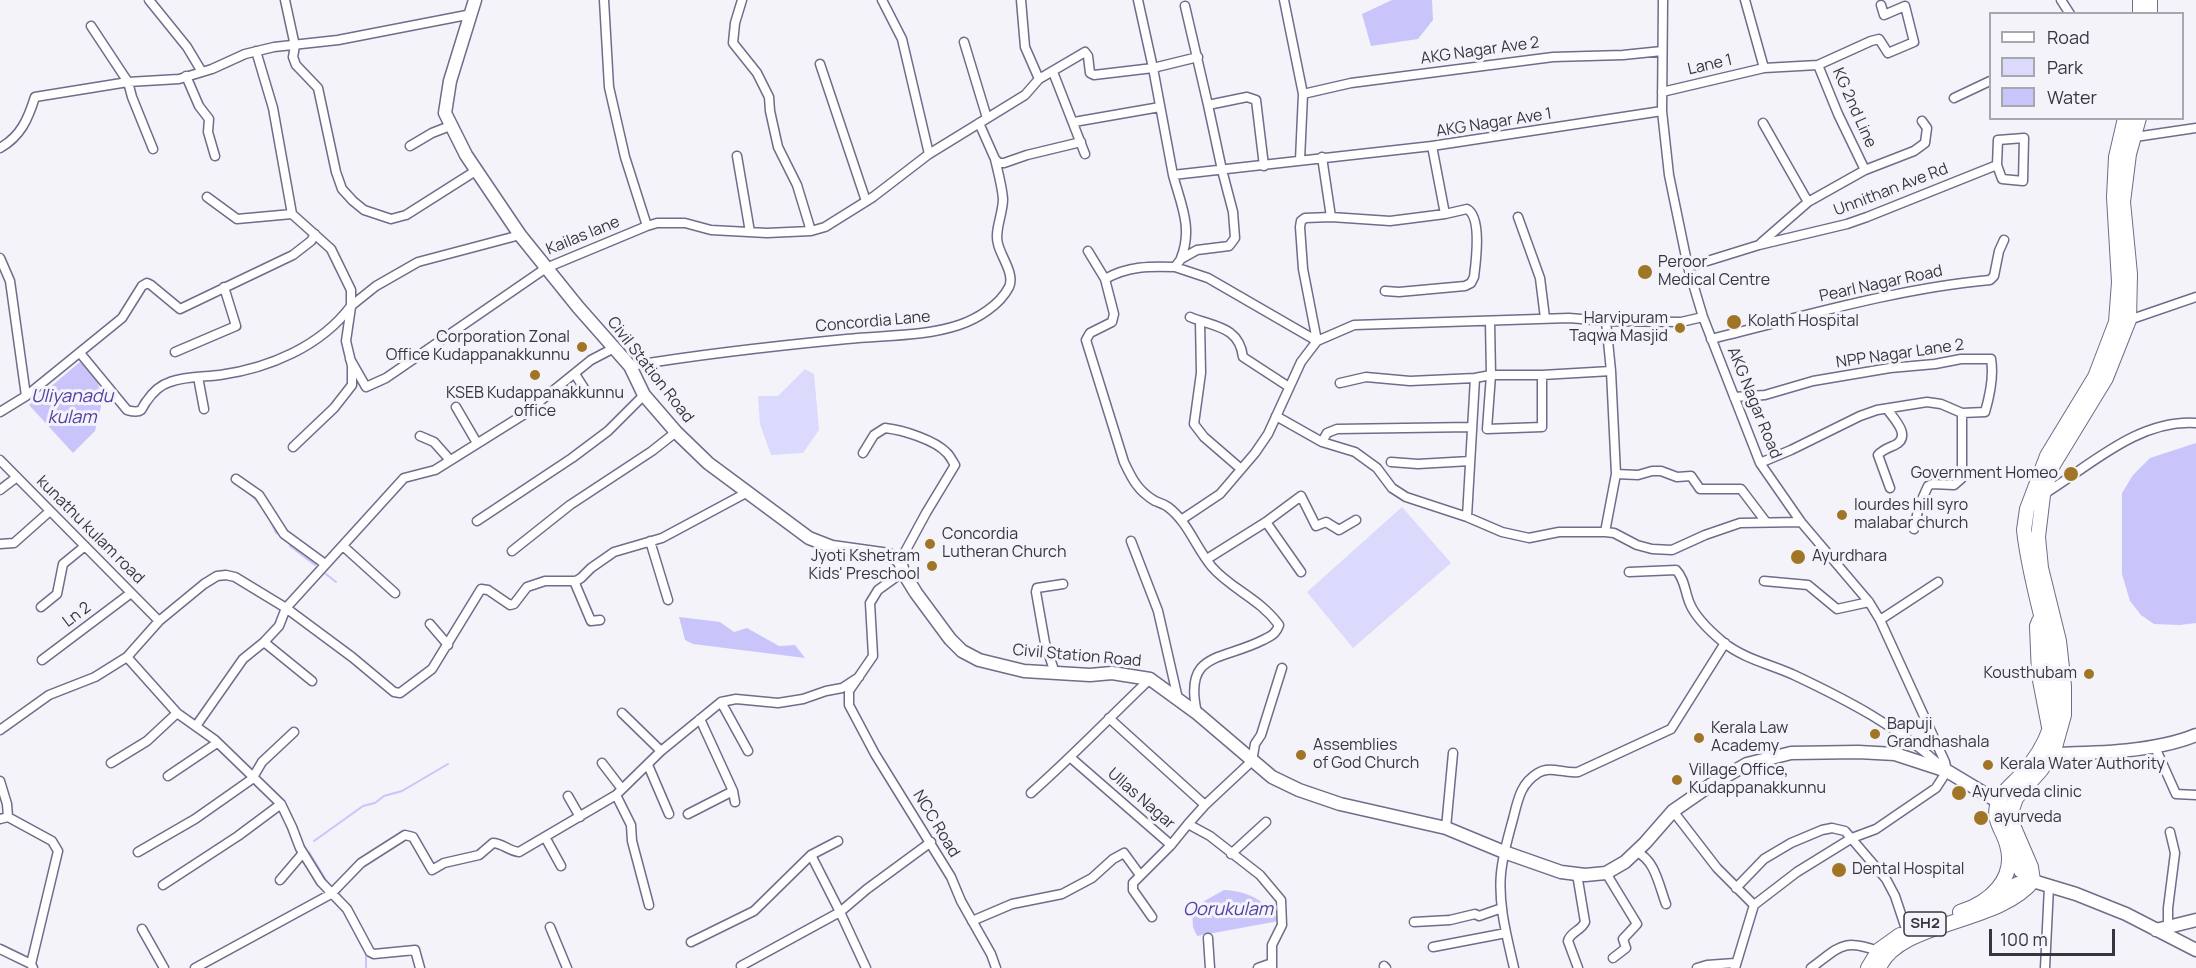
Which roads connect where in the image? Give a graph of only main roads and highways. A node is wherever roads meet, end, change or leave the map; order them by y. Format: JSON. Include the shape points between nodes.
{"nodes":[{"id":1,"x":475,"y":0,"type":"edge"},
{"id":2,"x":2125,"y":120,"type":"edge"},
{"id":3,"x":2138,"y":120,"type":"edge"},
{"id":4,"x":2128,"y":136,"type":"junction"},
{"id":5,"x":2047,"y":617,"type":"junction"},
{"id":6,"x":2196,"y":735,"type":"edge"},
{"id":7,"x":2044,"y":754,"type":"junction"},
{"id":8,"x":1998,"y":802,"type":"junction"},
{"id":9,"x":2012,"y":810,"type":"junction"},
{"id":10,"x":2008,"y":847,"type":"junction"},
{"id":11,"x":2032,"y":881,"type":"junction"},
{"id":12,"x":1992,"y":895,"type":"junction"},
{"id":13,"x":2196,"y":920,"type":"edge"},
{"id":14,"x":1931,"y":926,"type":"junction"},
{"id":15,"x":2162,"y":928,"type":"junction"},
{"id":16,"x":2196,"y":950,"type":"edge"},
{"id":17,"x":1868,"y":968,"type":"edge"},
{"id":18,"x":1879,"y":968,"type":"edge"}],
"edges":[{"from":1,"to":8,"type":"main road","name":"Civil Station Road","via":[[450,81],[445,113],[466,155],[520,235],[630,366],[644,395],[708,463],[795,530],[821,544],[889,555],[902,566],[950,639],[979,660],[1024,671],[1112,673],[1150,679],[1272,777],[1340,804],[1446,828],[1534,864],[1577,874],[1606,873],[1636,852],[1673,811],[1712,784],[1747,764],[1791,753],[1895,754],[1947,771]]},
{"from":2,"to":4,"type":"main road"},
{"from":3,"to":4,"type":"main road"},
{"from":4,"to":5,"type":"main road","via":[[2116,157],[2114,197],[2122,321],[2095,377],[2071,414],[2067,433],[2046,456],[2038,493],[2027,509],[2024,530]]},
{"from":5,"to":7,"type":"main road","via":[[2054,714]]},
{"from":5,"to":7,"type":"main road","via":[[2059,641],[2064,716],[2059,736]]},
{"from":6,"to":7,"type":"main road","via":[[2133,748]]},
{"from":7,"to":8,"type":"main road"},
{"from":7,"to":9,"type":"main road","via":[[2041,770],[2016,798]]},
{"from":8,"to":9,"type":"main road"},
{"from":8,"to":10,"type":"main road","number":"SH2","via":[[1996,817]]},
{"from":9,"to":11,"type":"main road","via":[[2012,824],[2031,867]]},
{"from":10,"to":11,"type":"main road","via":[[2020,871]]},
{"from":10,"to":12,"type":"main road","number":"SH2","via":[[2006,878]]},
{"from":11,"to":12,"type":"main road"},
{"from":11,"to":14,"type":"main road","via":[[2024,892],[2000,905]]},
{"from":11,"to":15,"type":"main road"},
{"from":12,"to":14,"type":"main road","number":"SH2"},
{"from":13,"to":15,"type":"main road"},
{"from":14,"to":17,"type":"main road","number":"SH2","via":[[1893,938],[1878,951]]},
{"from":14,"to":18,"type":"main road","via":[[1894,949]]},
{"from":15,"to":16,"type":"main road"}]}
